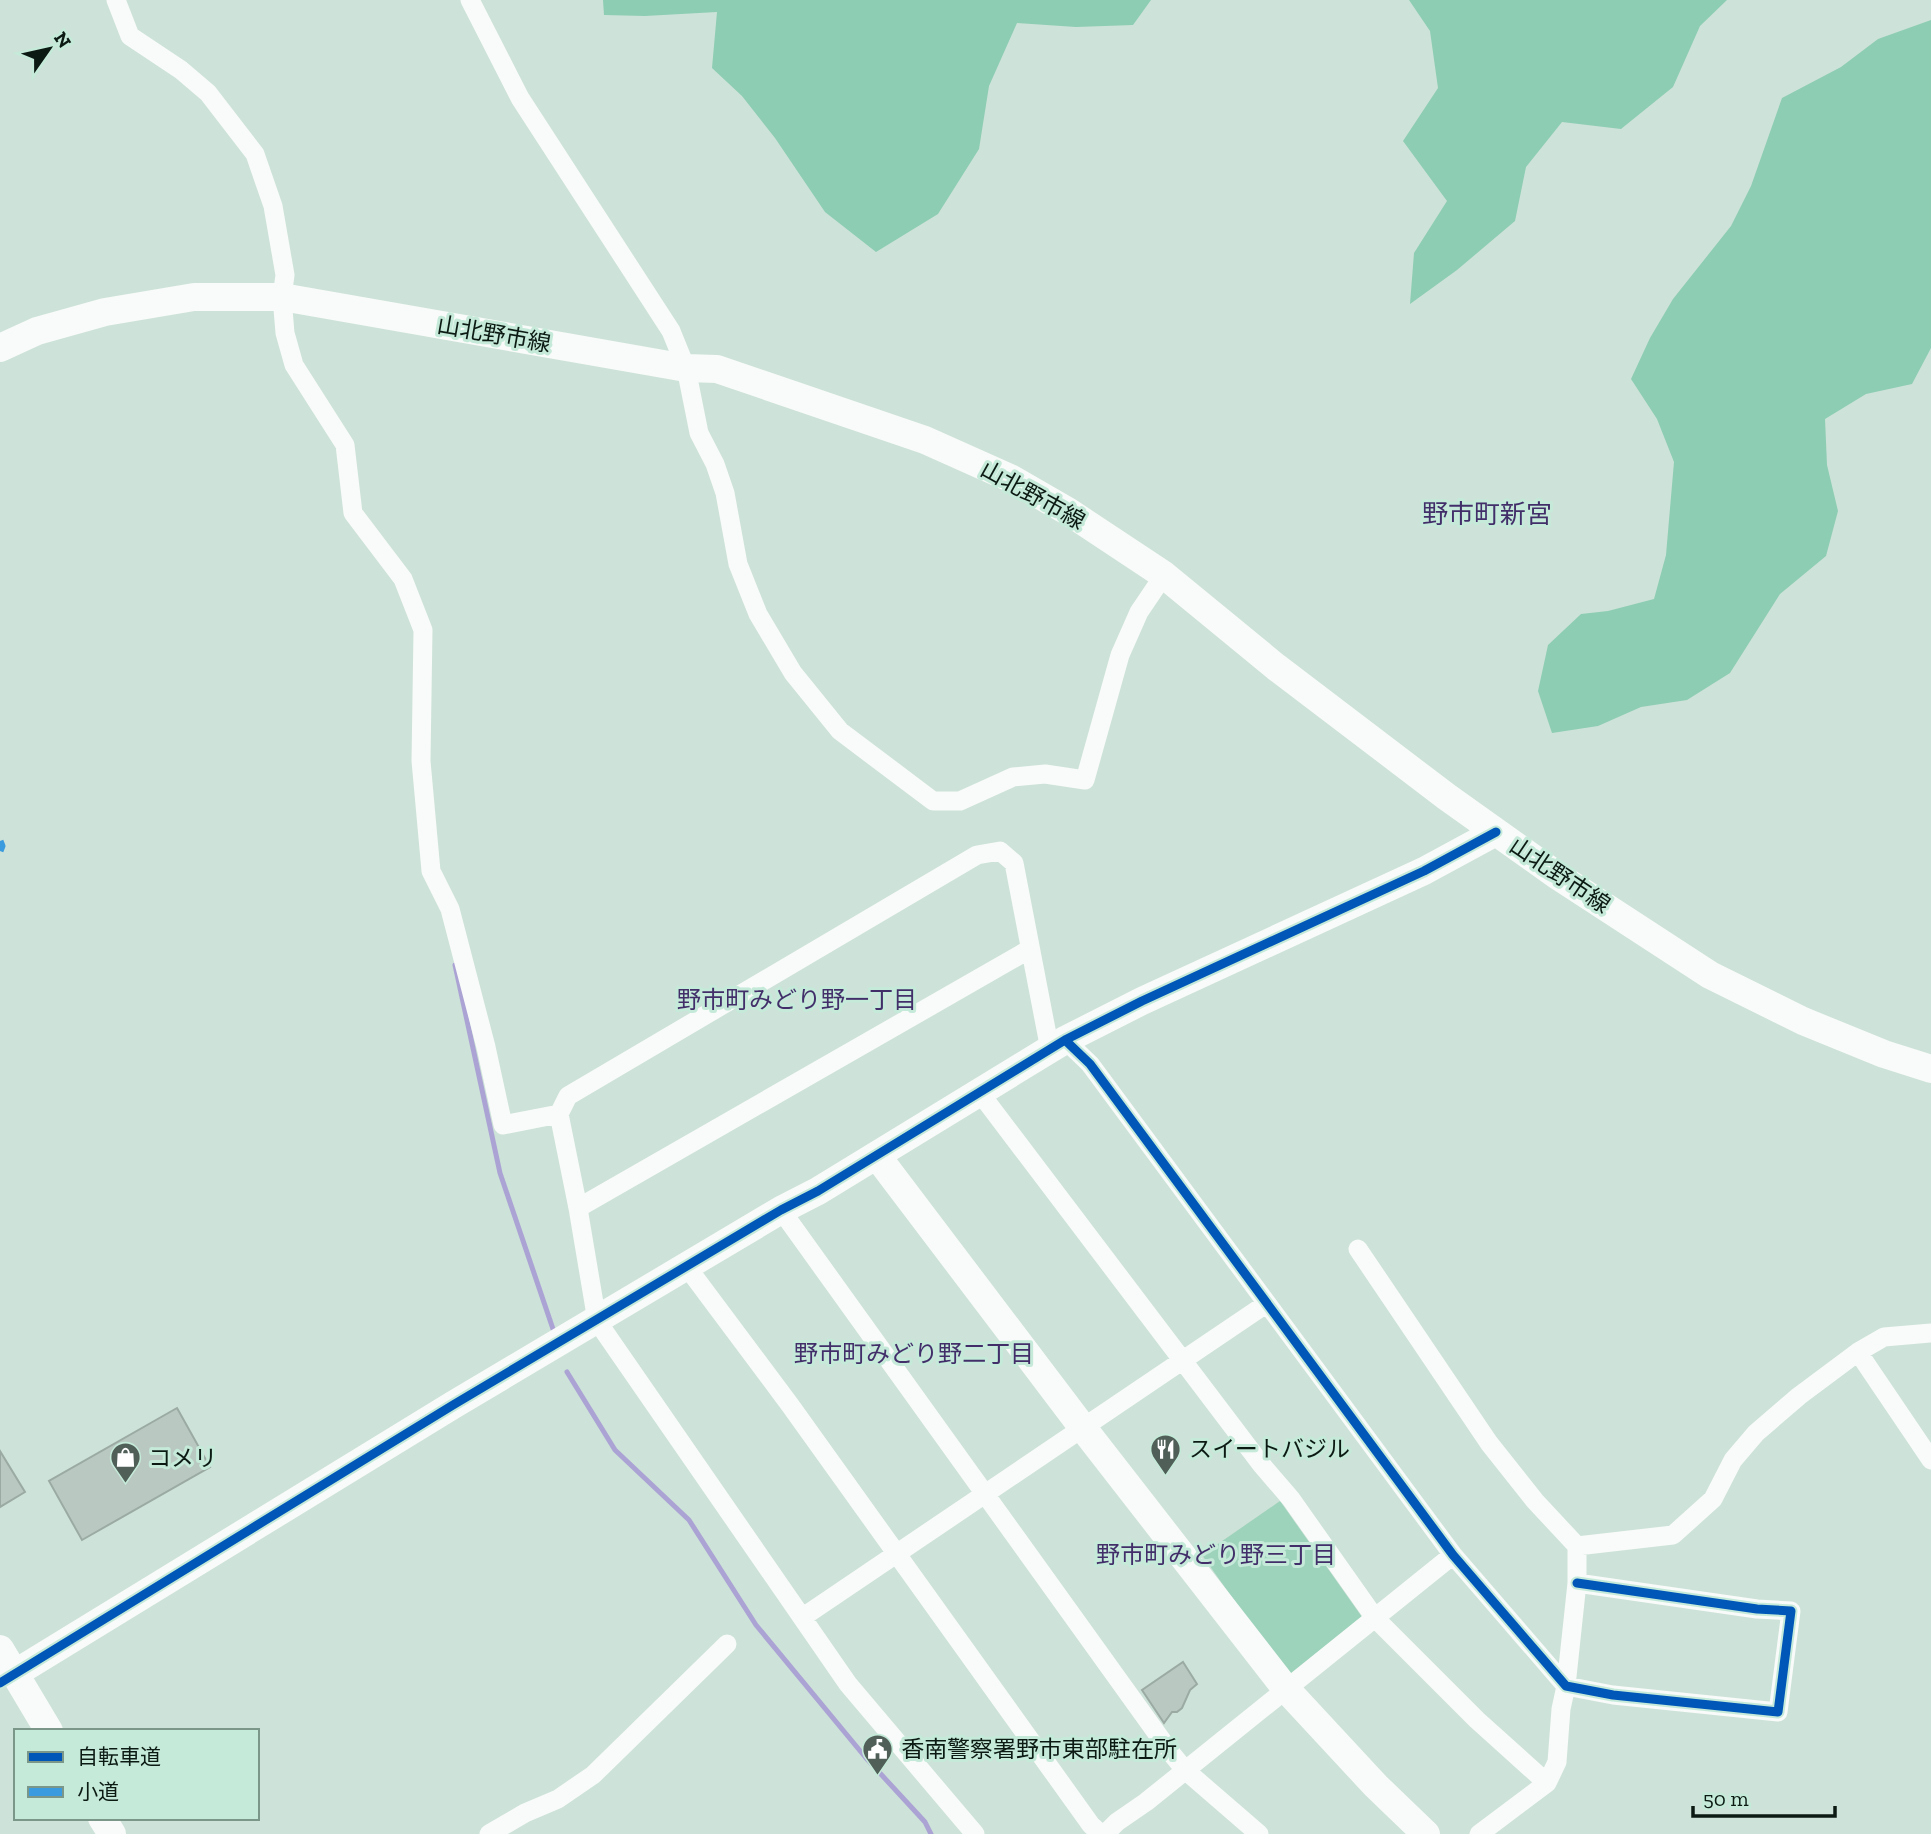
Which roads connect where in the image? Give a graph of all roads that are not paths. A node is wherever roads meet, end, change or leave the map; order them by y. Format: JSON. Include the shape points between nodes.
{"nodes":[{"id":1,"x":117,"y":0,"type":"edge"},
{"id":2,"x":470,"y":0,"type":"edge"},
{"id":3,"x":282,"y":297,"type":"junction"},
{"id":4,"x":0,"y":348,"type":"edge"},
{"id":5,"x":686,"y":368,"type":"junction"},
{"id":6,"x":1164,"y":575,"type":"junction"},
{"id":7,"x":1496,"y":832,"type":"junction"},
{"id":8,"x":1030,"y":948,"type":"junction"},
{"id":9,"x":1058,"y":1045,"type":"junction"},
{"id":10,"x":1931,"y":1069,"type":"edge"},
{"id":11,"x":980,"y":1093,"type":"junction"},
{"id":12,"x":559,"y":1114,"type":"junction"},
{"id":13,"x":877,"y":1156,"type":"junction"},
{"id":14,"x":578,"y":1208,"type":"junction"},
{"id":15,"x":781,"y":1210,"type":"junction"},
{"id":16,"x":1358,"y":1249,"type":"dead end"},
{"id":17,"x":687,"y":1267,"type":"junction"},
{"id":18,"x":1266,"y":1304,"type":"junction"},
{"id":19,"x":597,"y":1321,"type":"junction"},
{"id":20,"x":1931,"y":1333,"type":"edge"},
{"id":21,"x":1858,"y":1352,"type":"junction"},
{"id":22,"x":1181,"y":1359,"type":"junction"},
{"id":23,"x":1083,"y":1428,"type":"junction"},
{"id":24,"x":1931,"y":1460,"type":"edge"},
{"id":25,"x":984,"y":1494,"type":"junction"},
{"id":26,"x":1577,"y":1546,"type":"junction"},
{"id":27,"x":895,"y":1554,"type":"junction"},
{"id":28,"x":1453,"y":1555,"type":"junction"},
{"id":29,"x":1577,"y":1583,"type":"junction"},
{"id":30,"x":803,"y":1617,"type":"junction"},
{"id":31,"x":1375,"y":1618,"type":"junction"},
{"id":32,"x":727,"y":1644,"type":"dead end"},
{"id":33,"x":0,"y":1649,"type":"edge"},
{"id":34,"x":7,"y":1679,"type":"edge"},
{"id":35,"x":1566,"y":1686,"type":"junction"},
{"id":36,"x":1286,"y":1689,"type":"junction"},
{"id":37,"x":47,"y":1729,"type":"edge"},
{"id":38,"x":1185,"y":1770,"type":"junction"},
{"id":39,"x":1547,"y":1783,"type":"junction"},
{"id":40,"x":489,"y":1834,"type":"edge"},
{"id":41,"x":975,"y":1834,"type":"edge"},
{"id":42,"x":1103,"y":1834,"type":"edge"},
{"id":43,"x":1259,"y":1834,"type":"edge"},
{"id":44,"x":1426,"y":1834,"type":"edge"},
{"id":45,"x":1479,"y":1834,"type":"edge"}],
"edges":[{"from":1,"to":3,"type":"street","via":[[130,36],[208,93],[255,154],[273,206],[285,275]]},
{"from":2,"to":5,"type":"street","via":[[520,98],[671,331]]},
{"from":3,"to":4,"type":"street","name":"山北野市線","via":[[194,297],[105,312],[37,331]]},
{"from":3,"to":5,"type":"street","name":"山北野市線"},
{"from":3,"to":12,"type":"street","via":[[294,365],[345,445],[354,513],[403,579],[423,630],[421,761],[431,871],[450,909],[503,1125]]},
{"from":5,"to":6,"type":"street","name":"山北野市線","via":[[717,369],[925,440],[1010,478]]},
{"from":5,"to":6,"type":"street","via":[[699,433],[725,493],[738,564],[758,614],[793,673],[840,732],[933,801],[960,801],[1013,777],[1045,774],[1085,780],[1120,655],[1139,612]]},
{"from":6,"to":7,"type":"street","name":"山北野市線","via":[[1276,667]]},
{"from":7,"to":9,"type":"street","via":[[1424,871],[1154,995]]},
{"from":7,"to":10,"type":"street","name":"山北野市線","via":[[1710,975],[1804,1021]]},
{"from":8,"to":9,"type":"street"},
{"from":8,"to":12,"type":"street","via":[[1014,863],[1000,851],[977,855],[568,1096]]},
{"from":8,"to":14,"type":"street"},
{"from":9,"to":11,"type":"street"},
{"from":9,"to":18,"type":"street","via":[[1090,1064]]},
{"from":11,"to":13,"type":"street"},
{"from":11,"to":22,"type":"street"},
{"from":12,"to":14,"type":"street"},
{"from":13,"to":15,"type":"street"},
{"from":13,"to":23,"type":"street"},
{"from":14,"to":19,"type":"street"},
{"from":15,"to":17,"type":"street"},
{"from":15,"to":25,"type":"street"},
{"from":16,"to":26,"type":"street","via":[[1489,1443]]},
{"from":17,"to":19,"type":"street"},
{"from":17,"to":27,"type":"street"},
{"from":18,"to":22,"type":"street"},
{"from":18,"to":28,"type":"street"},
{"from":19,"to":30,"type":"street"},
{"from":19,"to":34,"type":"street"},
{"from":20,"to":21,"type":"street","via":[[1884,1337]]},
{"from":21,"to":24,"type":"street"},
{"from":21,"to":26,"type":"street","via":[[1756,1433],[1733,1460],[1713,1499],[1673,1535]]},
{"from":22,"to":23,"type":"street"},
{"from":22,"to":31,"type":"street","via":[[1291,1499]]},
{"from":23,"to":25,"type":"street"},
{"from":23,"to":36,"type":"street"},
{"from":25,"to":27,"type":"street"},
{"from":25,"to":38,"type":"street"},
{"from":26,"to":29,"type":"street"},
{"from":27,"to":30,"type":"street"},
{"from":27,"to":42,"type":"street","via":[[1091,1825]]},
{"from":28,"to":31,"type":"street"},
{"from":28,"to":35,"type":"street"},
{"from":29,"to":35,"type":"street"},
{"from":29,"to":35,"type":"street","via":[[1791,1611],[1778,1712]]},
{"from":30,"to":41,"type":"street","via":[[848,1684]]},
{"from":31,"to":36,"type":"street"},
{"from":31,"to":39,"type":"street"},
{"from":32,"to":40,"type":"street","via":[[593,1775],[558,1799]]},
{"from":33,"to":34,"type":"street"},
{"from":34,"to":37,"type":"street"},
{"from":35,"to":39,"type":"street","via":[[1557,1762]]},
{"from":36,"to":38,"type":"street"},
{"from":36,"to":44,"type":"street"},
{"from":38,"to":42,"type":"street"},
{"from":38,"to":43,"type":"street"},
{"from":39,"to":45,"type":"street"}]}
